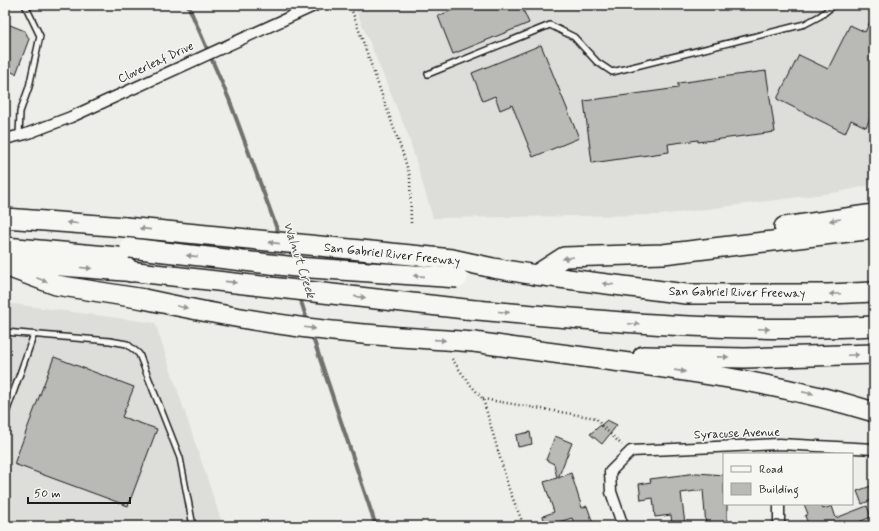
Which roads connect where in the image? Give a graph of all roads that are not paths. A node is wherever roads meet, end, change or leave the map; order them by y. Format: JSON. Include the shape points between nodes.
{"nodes":[{"id":1,"x":25,"y":5,"type":"edge"},
{"id":2,"x":316,"y":5,"type":"edge"},
{"id":3,"x":834,"y":5,"type":"edge"},
{"id":4,"x":428,"y":74,"type":"dead end"},
{"id":5,"x":19,"y":136,"type":"junction"},
{"id":6,"x":5,"y":139,"type":"edge"},
{"id":7,"x":874,"y":214,"type":"edge"},
{"id":8,"x":5,"y":218,"type":"edge"},
{"id":9,"x":874,"y":229,"type":"edge"},
{"id":10,"x":5,"y":238,"type":"edge"},
{"id":11,"x":5,"y":246,"type":"edge"},
{"id":12,"x":662,"y":254,"type":"junction"},
{"id":13,"x":5,"y":261,"type":"edge"},
{"id":14,"x":5,"y":266,"type":"edge"},
{"id":15,"x":492,"y":268,"type":"junction"},
{"id":16,"x":134,"y":272,"type":"junction"},
{"id":17,"x":536,"y":275,"type":"junction"},
{"id":18,"x":874,"y":292,"type":"edge"},
{"id":19,"x":874,"y":326,"type":"edge"},
{"id":20,"x":5,"y":332,"type":"edge"},
{"id":21,"x":34,"y":334,"type":"junction"},
{"id":22,"x":874,"y":354,"type":"edge"},
{"id":23,"x":558,"y":355,"type":"junction"},
{"id":24,"x":874,"y":412,"type":"edge"},
{"id":25,"x":5,"y":416,"type":"edge"},
{"id":26,"x":779,"y":449,"type":"edge"},
{"id":27,"x":874,"y":449,"type":"edge"},
{"id":28,"x":779,"y":505,"type":"edge"},
{"id":29,"x":193,"y":526,"type":"edge"},
{"id":30,"x":623,"y":526,"type":"edge"},
{"id":31,"x":779,"y":526,"type":"edge"}],
"edges":[{"from":1,"to":5,"type":"lane","via":[[40,36],[29,87],[20,112]]},
{"from":2,"to":5,"type":"street","name":"Cloverleaf Drive","via":[[71,117]]},
{"from":3,"to":4,"type":"lane","via":[[805,24],[612,72],[596,62],[574,37],[550,25]]},
{"from":5,"to":6,"type":"street","name":"Cloverleaf Drive"},
{"from":7,"to":12,"type":"highway","one_way":true,"via":[[694,241]]},
{"from":15,"to":8,"type":"highway","name":"San Gabriel River Freeway","one_way":true,"bridge":true,"via":[[452,259]]},
{"from":9,"to":12,"type":"highway"},
{"from":15,"to":10,"type":"highway","one_way":true,"bridge":true,"via":[[458,278],[296,267],[130,248]]},
{"from":11,"to":16,"type":"highway","via":[[118,257]]},
{"from":12,"to":17,"type":"highway","one_way":true,"via":[[564,257]]},
{"from":13,"to":16,"type":"highway","one_way":true},
{"from":14,"to":23,"type":"highway","one_way":true,"bridge":true,"via":[[56,285],[277,324],[352,333],[474,342]]},
{"from":15,"to":17,"type":"highway","name":"San Gabriel River Freeway"},
{"from":16,"to":19,"type":"highway","one_way":true,"bridge":true,"via":[[465,309],[626,323],[773,330]]},
{"from":18,"to":17,"type":"highway","name":"San Gabriel River Freeway","one_way":true,"via":[[686,294]]},
{"from":20,"to":21,"type":"lane"},
{"from":21,"to":25,"type":"lane"},
{"from":21,"to":29,"type":"lane","via":[[128,344],[139,354],[180,458]]},
{"from":23,"to":22,"type":"highway","one_way":true,"via":[[745,358]]},
{"from":23,"to":24,"type":"highway","one_way":true,"via":[[739,380],[815,395]]},
{"from":26,"to":27,"type":"street","name":"Syracuse Avenue"},
{"from":26,"to":30,"type":"street","name":"Syracuse Avenue","via":[[631,451],[610,472],[611,492]]},
{"from":28,"to":31,"type":"street"}]}
